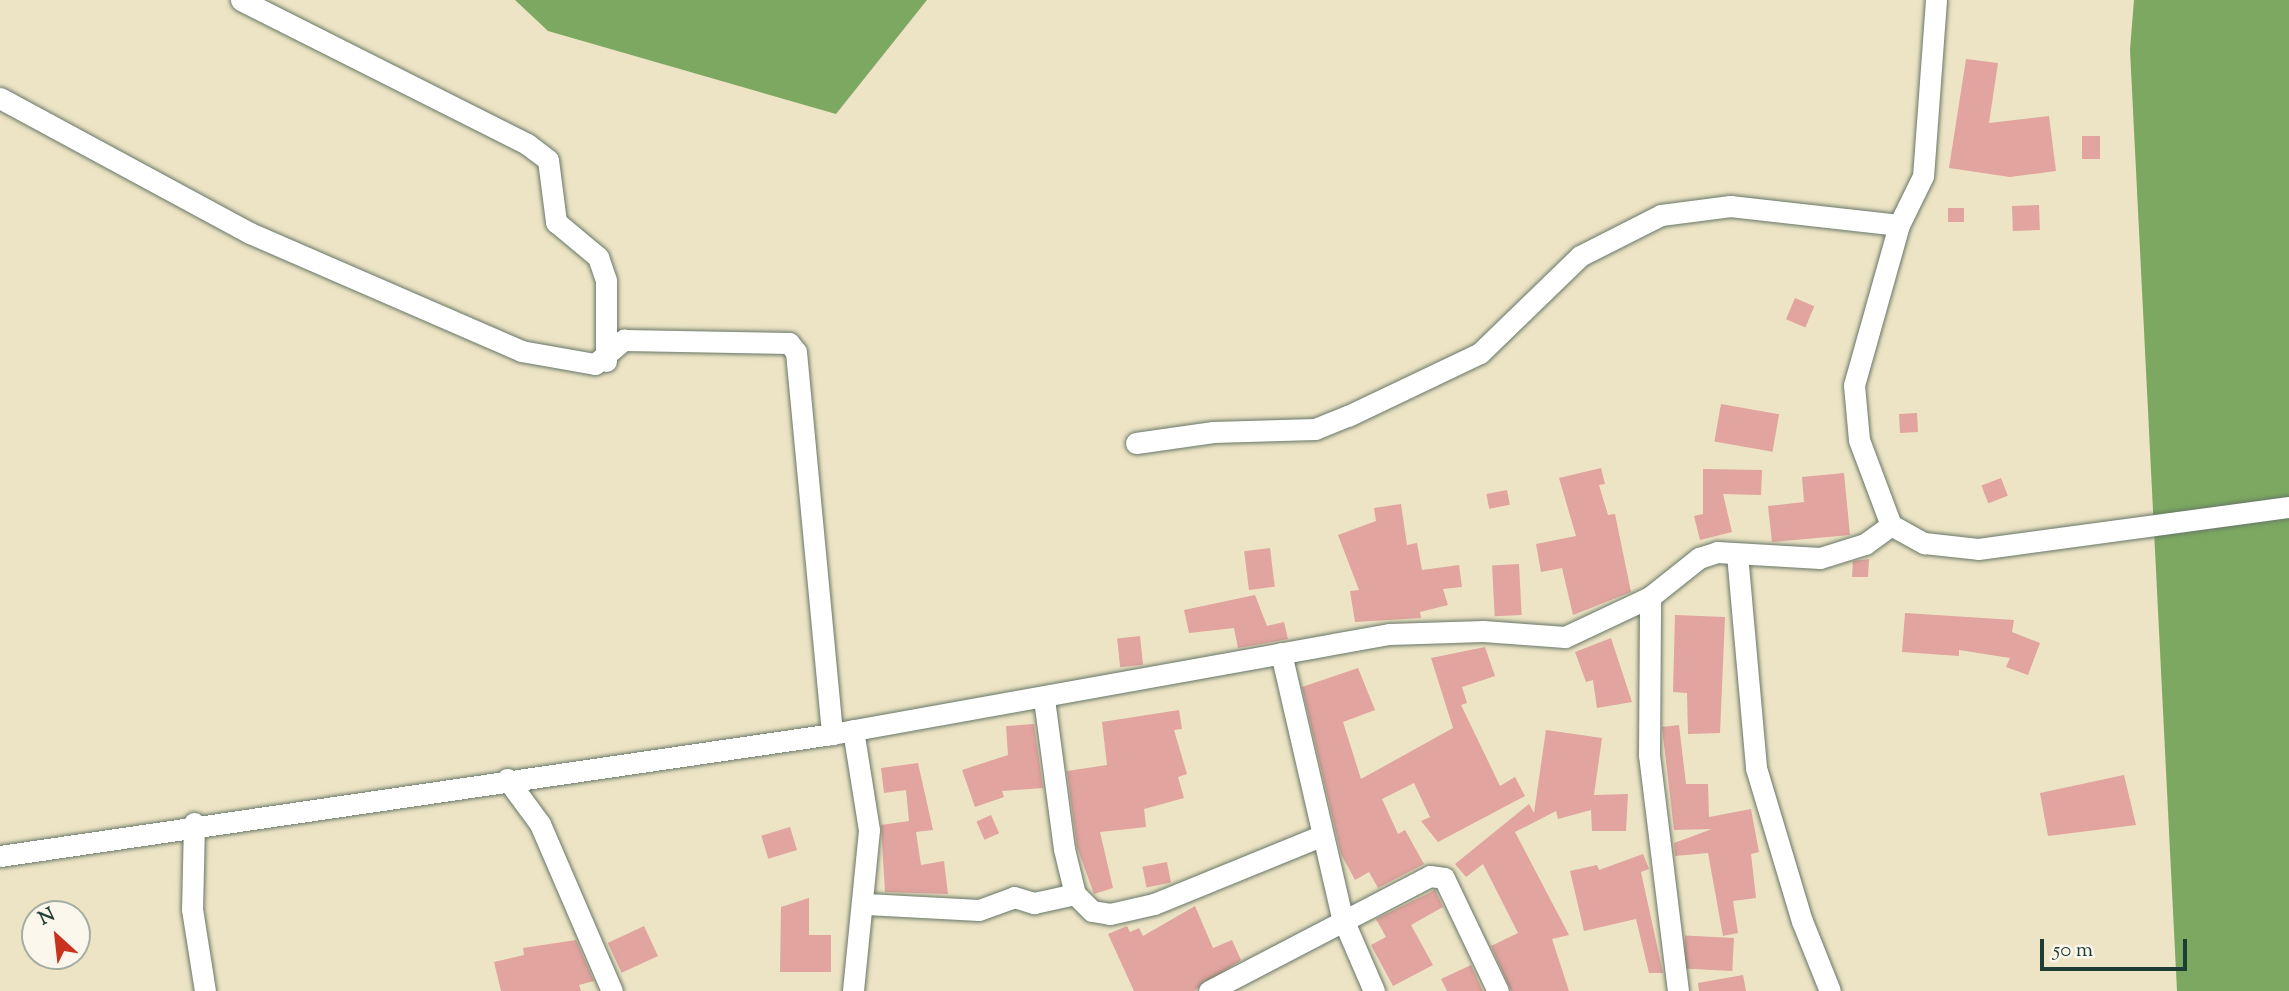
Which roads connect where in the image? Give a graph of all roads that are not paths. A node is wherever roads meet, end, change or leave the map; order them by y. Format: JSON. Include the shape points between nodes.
{"nodes":[{"id":1,"x":241,"y":0,"type":"edge"},
{"id":2,"x":1936,"y":0,"type":"edge"},
{"id":3,"x":0,"y":98,"type":"edge"},
{"id":4,"x":1899,"y":225,"type":"junction"},
{"id":5,"x":606,"y":361,"type":"junction"},
{"id":6,"x":1136,"y":443,"type":"dead end"},
{"id":7,"x":2289,"y":507,"type":"edge"},
{"id":8,"x":1891,"y":525,"type":"junction"},
{"id":9,"x":1737,"y":554,"type":"junction"},
{"id":10,"x":1650,"y":597,"type":"junction"},
{"id":11,"x":1280,"y":653,"type":"junction"},
{"id":12,"x":1044,"y":699,"type":"junction"},
{"id":13,"x":853,"y":730,"type":"junction"},
{"id":14,"x":832,"y":734,"type":"junction"},
{"id":15,"x":507,"y":779,"type":"junction"},
{"id":16,"x":194,"y":823,"type":"junction"},
{"id":17,"x":1321,"y":836,"type":"junction"},
{"id":18,"x":0,"y":856,"type":"edge"},
{"id":19,"x":1074,"y":894,"type":"junction"},
{"id":20,"x":866,"y":904,"type":"junction"},
{"id":21,"x":1342,"y":917,"type":"junction"},
{"id":22,"x":205,"y":991,"type":"edge"},
{"id":23,"x":612,"y":991,"type":"edge"},
{"id":24,"x":853,"y":991,"type":"edge"},
{"id":25,"x":1209,"y":991,"type":"edge"},
{"id":26,"x":1374,"y":991,"type":"edge"},
{"id":27,"x":1498,"y":991,"type":"edge"},
{"id":28,"x":1678,"y":991,"type":"edge"},
{"id":29,"x":1830,"y":991,"type":"edge"}],
"edges":[{"from":1,"to":5,"type":"street","via":[[527,144],[548,160],[556,222],[598,257],[606,280]]},
{"from":2,"to":4,"type":"street","via":[[1923,176]]},
{"from":3,"to":5,"type":"street","via":[[250,233],[521,351]]},
{"from":4,"to":6,"type":"street","via":[[1730,206],[1661,215],[1580,256],[1480,353],[1348,416],[1315,429],[1213,432]]},
{"from":4,"to":8,"type":"street","via":[[1854,385],[1859,440]]},
{"from":5,"to":14,"type":"street","via":[[624,340],[634,339],[782,338],[796,352]]},
{"from":7,"to":8,"type":"street","via":[[1978,550],[1924,543]]},
{"from":8,"to":9,"type":"street","via":[[1865,544],[1832,556]]},
{"from":9,"to":10,"type":"street","via":[[1699,558]]},
{"from":9,"to":29,"type":"street","via":[[1756,768]]},
{"from":10,"to":11,"type":"street","via":[[1565,637],[1483,631],[1389,634]]},
{"from":10,"to":28,"type":"street","via":[[1650,755]]},
{"from":11,"to":12,"type":"street"},
{"from":11,"to":17,"type":"street"},
{"from":12,"to":13,"type":"street"},
{"from":12,"to":19,"type":"street"},
{"from":13,"to":14,"type":"street"},
{"from":13,"to":20,"type":"street","via":[[869,831]]},
{"from":14,"to":15,"type":"street"},
{"from":15,"to":16,"type":"street"},
{"from":15,"to":23,"type":"street","via":[[540,824]]},
{"from":16,"to":18,"type":"street"},
{"from":16,"to":22,"type":"street","via":[[192,909]]},
{"from":17,"to":19,"type":"street","via":[[1199,888],[1110,914],[1092,911]]},
{"from":17,"to":21,"type":"street"},
{"from":19,"to":20,"type":"street","via":[[1034,902],[1014,897],[979,910]]},
{"from":20,"to":24,"type":"street"},
{"from":21,"to":25,"type":"street"},
{"from":21,"to":26,"type":"street"},
{"from":21,"to":27,"type":"street","via":[[1430,876],[1444,878]]}]}
